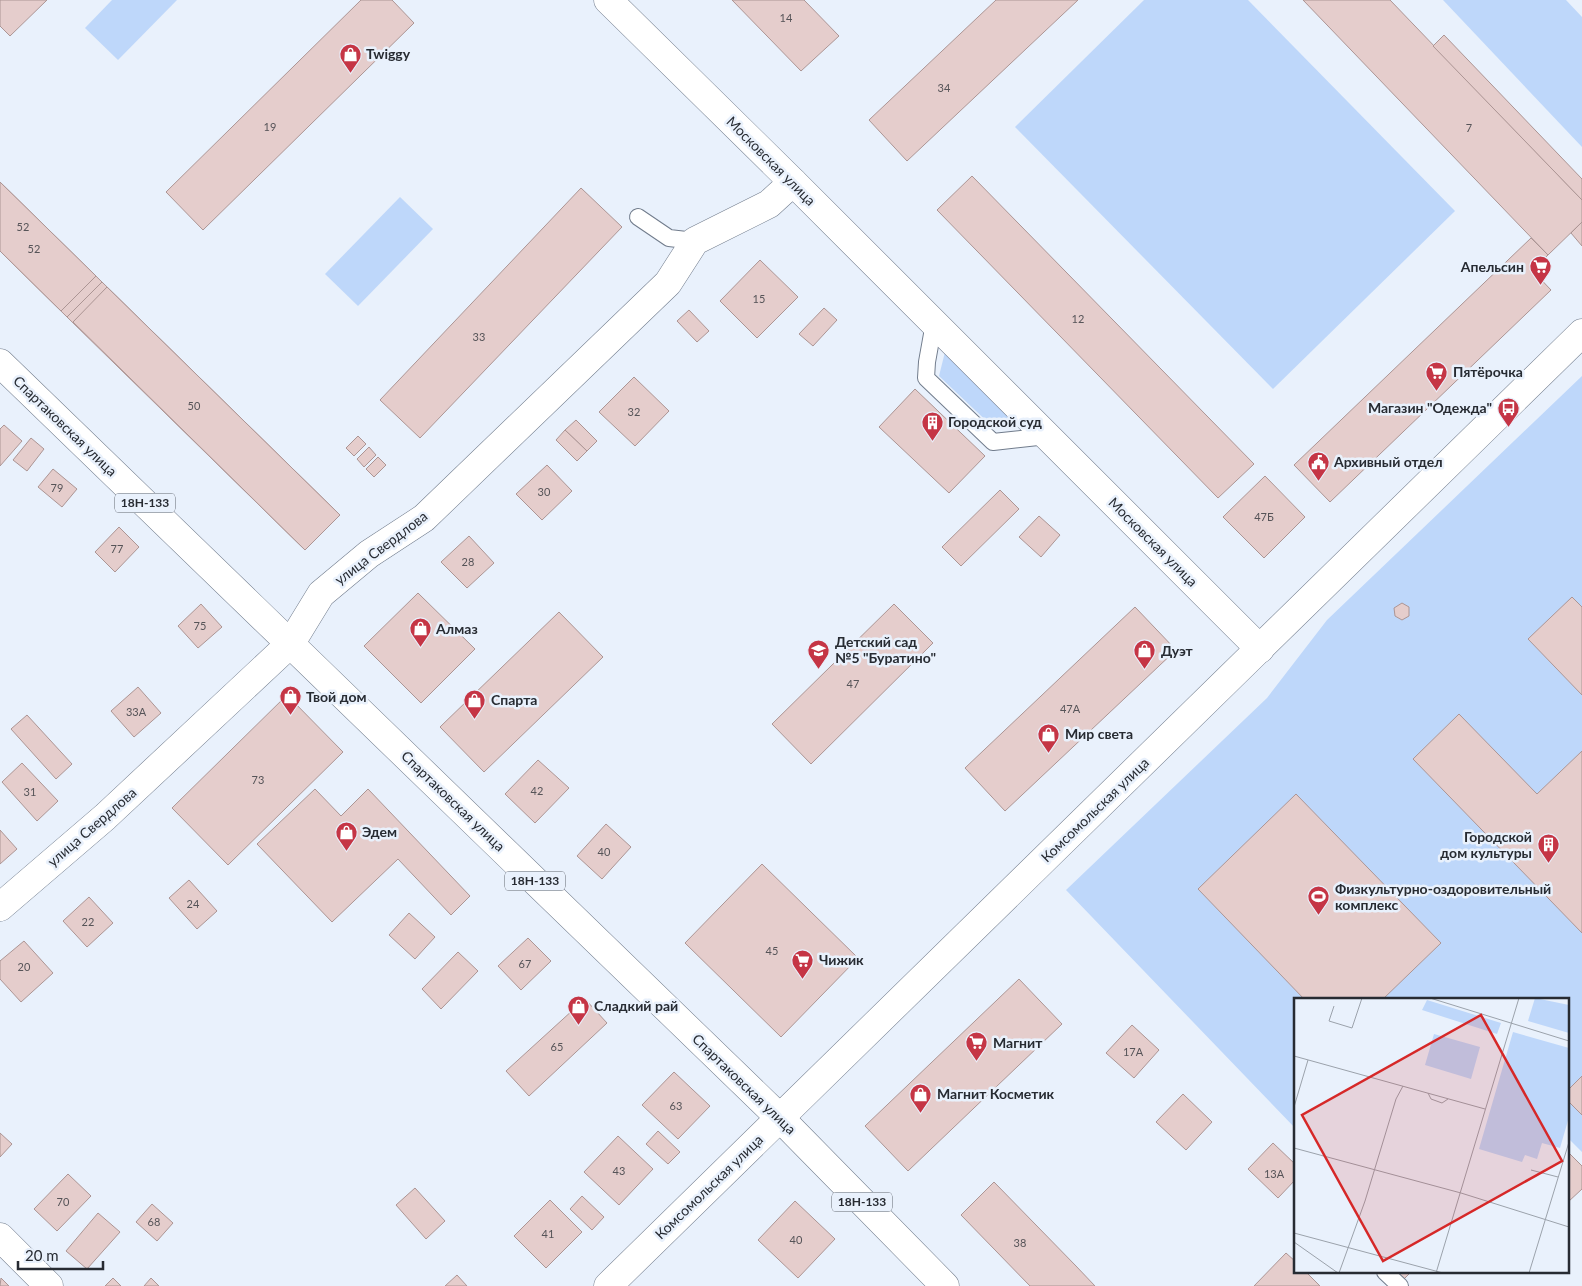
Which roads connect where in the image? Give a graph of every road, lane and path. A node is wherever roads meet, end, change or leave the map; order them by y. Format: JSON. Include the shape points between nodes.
{"nodes":[{"id":1,"x":608,"y":0,"type":"edge"},
{"id":2,"x":793,"y":182,"type":"junction"},
{"id":3,"x":638,"y":217,"type":"dead end"},
{"id":4,"x":695,"y":241,"type":"junction"},
{"id":5,"x":934,"y":323,"type":"junction"},
{"id":6,"x":1582,"y":333,"type":"edge"},
{"id":7,"x":0,"y":363,"type":"edge"},
{"id":8,"x":1046,"y":436,"type":"junction"},
{"id":9,"x":291,"y":644,"type":"junction"},
{"id":10,"x":1260,"y":649,"type":"junction"},
{"id":11,"x":0,"y":907,"type":"edge"},
{"id":12,"x":780,"y":1118,"type":"junction"},
{"id":13,"x":0,"y":1237,"type":"edge"},
{"id":14,"x":1388,"y":1274,"type":"edge"},
{"id":15,"x":49,"y":1286,"type":"edge"},
{"id":16,"x":608,"y":1286,"type":"edge"},
{"id":17,"x":945,"y":1286,"type":"edge"},
{"id":18,"x":1400,"y":1286,"type":"edge"}],
"edges":[{"from":1,"to":2,"type":"street","name":"Московская улица"},
{"from":2,"to":4,"type":"street","via":[[769,204]]},
{"from":2,"to":5,"type":"street","name":"Московская улица"},
{"from":3,"to":4,"type":"lane","via":[[669,238]]},
{"from":4,"to":9,"type":"street","name":"улица Свердлова","via":[[668,283],[424,518],[369,554],[322,594]]},
{"from":5,"to":8,"type":"street","name":"Московская улица"},
{"from":5,"to":8,"type":"lane","via":[[926,378],[993,442]]},
{"from":6,"to":10,"type":"street","name":"Комсомольская улица"},
{"from":7,"to":9,"type":"street","name":"Спартаковская улица","number":"18Н-133"},
{"from":8,"to":10,"type":"street","name":"Московская улица"},
{"from":9,"to":11,"type":"street","name":"улица Свердлова","via":[[106,817]]},
{"from":9,"to":12,"type":"street","name":"Спартаковская улица","number":"18Н-133"},
{"from":10,"to":12,"type":"street","name":"Комсомольская улица"},
{"from":12,"to":16,"type":"street","name":"Комсомольская улица"},
{"from":12,"to":17,"type":"street","name":"Спартаковская улица","number":"18Н-133"},
{"from":13,"to":15,"type":"street"},
{"from":14,"to":18,"type":"lane"}]}
